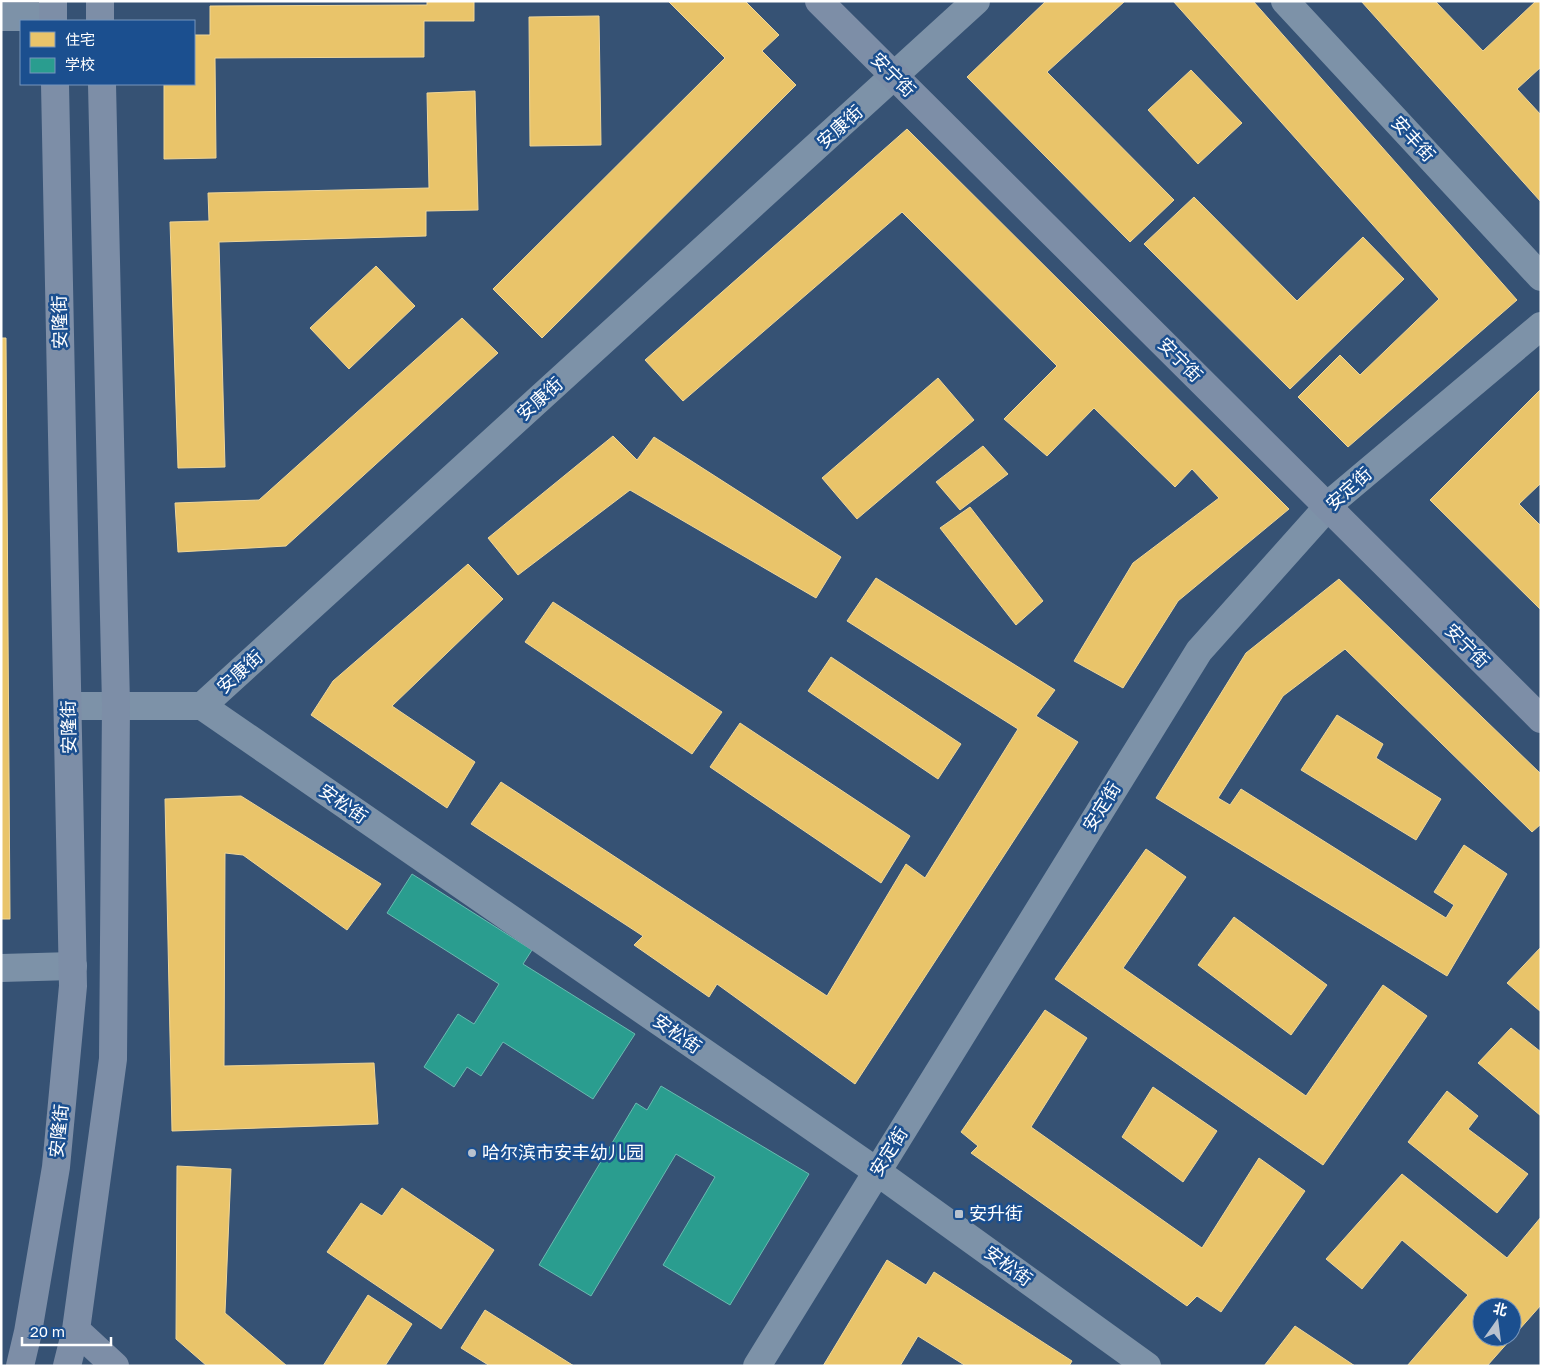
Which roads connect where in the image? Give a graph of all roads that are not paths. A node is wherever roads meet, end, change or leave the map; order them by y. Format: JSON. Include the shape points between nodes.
{"nodes":[{"id":1,"x":100,"y":1,"type":"edge"},
{"id":2,"x":819,"y":1,"type":"edge"},
{"id":3,"x":976,"y":1,"type":"edge"},
{"id":4,"x":1285,"y":1,"type":"edge"},
{"id":5,"x":53,"y":13,"type":"edge"},
{"id":6,"x":1,"y":17,"type":"edge"},
{"id":7,"x":100,"y":20,"type":"edge"},
{"id":8,"x":895,"y":77,"type":"junction"},
{"id":9,"x":55,"y":85,"type":"edge"},
{"id":10,"x":102,"y":85,"type":"edge"},
{"id":11,"x":1541,"y":277,"type":"edge"},
{"id":12,"x":1541,"y":326,"type":"edge"},
{"id":13,"x":1327,"y":507,"type":"junction"},
{"id":14,"x":116,"y":705,"type":"junction"},
{"id":15,"x":68,"y":706,"type":"junction"},
{"id":16,"x":202,"y":706,"type":"junction"},
{"id":17,"x":1541,"y":720,"type":"edge"},
{"id":18,"x":73,"y":966,"type":"junction"},
{"id":19,"x":1,"y":968,"type":"edge"},
{"id":20,"x":876,"y":1172,"type":"junction"},
{"id":21,"x":76,"y":1330,"type":"junction"},
{"id":22,"x":20,"y":1366,"type":"edge"},
{"id":23,"x":67,"y":1366,"type":"edge"},
{"id":24,"x":115,"y":1366,"type":"edge"},
{"id":25,"x":756,"y":1366,"type":"edge"},
{"id":26,"x":1147,"y":1366,"type":"edge"}],
"edges":[{"from":1,"to":7,"type":"main road"},
{"from":2,"to":8,"type":"main road","name":"安宁街"},
{"from":3,"to":8,"type":"street","name":"安康街"},
{"from":4,"to":11,"type":"street","name":"安丰街"},
{"from":5,"to":6,"type":"street"},
{"from":8,"to":13,"type":"main road","name":"安宁街"},
{"from":8,"to":16,"type":"street","name":"安康街"},
{"from":9,"to":15,"type":"main road","name":"安隆街"},
{"from":10,"to":14,"type":"main road"},
{"from":12,"to":13,"type":"street","name":"安定街"},
{"from":13,"to":17,"type":"main road","name":"安宁街"},
{"from":13,"to":20,"type":"street","name":"安定街","via":[[1200,651]]},
{"from":14,"to":15,"type":"street","name":"安康街"},
{"from":14,"to":16,"type":"street","name":"安康街"},
{"from":14,"to":21,"type":"main road","via":[[113,1059]]},
{"from":15,"to":18,"type":"main road","name":"安隆街"},
{"from":16,"to":20,"type":"street","name":"安松街"},
{"from":18,"to":19,"type":"street"},
{"from":18,"to":22,"type":"main road","name":"安隆街","via":[[56,1167]]},
{"from":20,"to":25,"type":"street","name":"安定街"},
{"from":20,"to":26,"type":"street","name":"安松街"},
{"from":21,"to":23,"type":"main road"},
{"from":21,"to":24,"type":"main road"}]}
